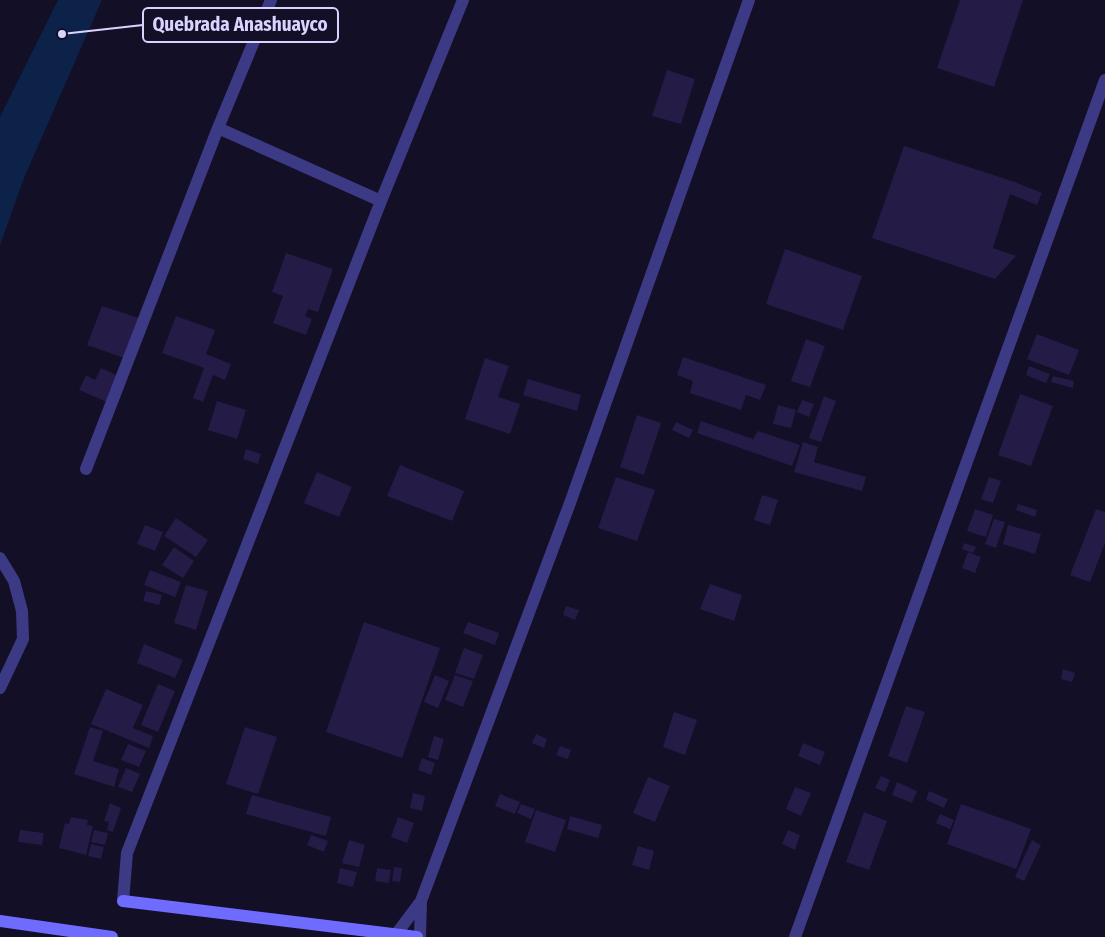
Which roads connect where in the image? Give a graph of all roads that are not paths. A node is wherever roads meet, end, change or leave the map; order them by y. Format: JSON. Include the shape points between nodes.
{"nodes":[{"id":1,"x":271,"y":0,"type":"edge"},
{"id":2,"x":463,"y":0,"type":"edge"},
{"id":3,"x":749,"y":0,"type":"edge"},
{"id":4,"x":1105,"y":80,"type":"edge"},
{"id":5,"x":218,"y":128,"type":"junction"},
{"id":6,"x":381,"y":201,"type":"junction"},
{"id":7,"x":86,"y":469,"type":"dead end"},
{"id":8,"x":0,"y":558,"type":"edge"},
{"id":9,"x":0,"y":688,"type":"edge"},
{"id":10,"x":123,"y":902,"type":"joint"},
{"id":11,"x":421,"y":902,"type":"junction"},
{"id":12,"x":0,"y":922,"type":"edge"},
{"id":13,"x":395,"y":936,"type":"edge"},
{"id":14,"x":112,"y":937,"type":"edge"},
{"id":15,"x":419,"y":937,"type":"edge"},
{"id":16,"x":795,"y":937,"type":"edge"}],
"edges":[{"from":1,"to":5,"type":"street"},
{"from":2,"to":6,"type":"street"},
{"from":3,"to":11,"type":"street","via":[[574,494]]},
{"from":4,"to":16,"type":"street"},
{"from":5,"to":6,"type":"street"},
{"from":5,"to":7,"type":"street"},
{"from":6,"to":10,"type":"street","via":[[127,853]]},
{"from":8,"to":9,"type":"street","via":[[14,581],[22,611],[23,638]]},
{"from":10,"to":13,"type":"main road"},
{"from":11,"to":13,"type":"street"},
{"from":11,"to":15,"type":"street"},
{"from":12,"to":14,"type":"main road"},
{"from":13,"to":15,"type":"main road"}]}
